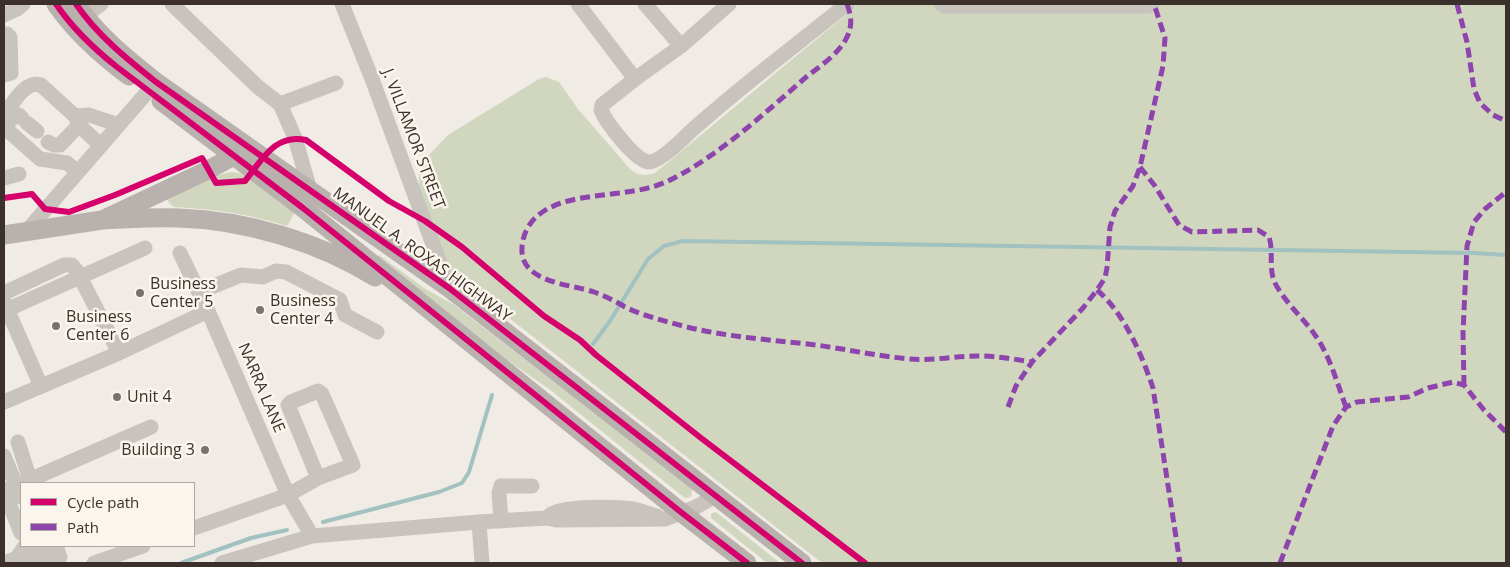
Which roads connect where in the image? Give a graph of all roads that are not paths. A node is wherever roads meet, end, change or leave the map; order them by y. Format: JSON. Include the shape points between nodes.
{"nodes":[{"id":1,"x":23,"y":4,"type":"edge"},
{"id":2,"x":56,"y":4,"type":"edge"},
{"id":3,"x":101,"y":4,"type":"edge"},
{"id":4,"x":342,"y":4,"type":"edge"},
{"id":5,"x":578,"y":4,"type":"edge"},
{"id":6,"x":645,"y":4,"type":"edge"},
{"id":7,"x":729,"y":4,"type":"edge"},
{"id":8,"x":847,"y":4,"type":"edge"},
{"id":9,"x":941,"y":4,"type":"edge"},
{"id":10,"x":1152,"y":4,"type":"edge"},
{"id":11,"x":180,"y":6,"type":"edge"},
{"id":12,"x":80,"y":10,"type":"edge"},
{"id":13,"x":4,"y":15,"type":"edge"},
{"id":14,"x":4,"y":34,"type":"edge"},
{"id":15,"x":681,"y":46,"type":"junction"},
{"id":16,"x":4,"y":76,"type":"edge"},
{"id":17,"x":635,"y":79,"type":"junction"},
{"id":18,"x":336,"y":83,"type":"dead end"},
{"id":19,"x":153,"y":87,"type":"junction"},
{"id":20,"x":280,"y":104,"type":"junction"},
{"id":21,"x":4,"y":115,"type":"edge"},
{"id":22,"x":77,"y":120,"type":"junction"},
{"id":23,"x":119,"y":125,"type":"junction"},
{"id":24,"x":4,"y":127,"type":"edge"},
{"id":25,"x":101,"y":146,"type":"junction"},
{"id":26,"x":242,"y":151,"type":"junction"},
{"id":27,"x":78,"y":172,"type":"junction"},
{"id":28,"x":19,"y":174,"type":"dead end"},
{"id":29,"x":4,"y":178,"type":"edge"},
{"id":30,"x":310,"y":190,"type":"junction"},
{"id":31,"x":102,"y":220,"type":"junction"},
{"id":32,"x":26,"y":232,"type":"junction"},
{"id":33,"x":4,"y":235,"type":"edge"},
{"id":34,"x":145,"y":248,"type":"dead end"},
{"id":35,"x":180,"y":253,"type":"dead end"},
{"id":36,"x":79,"y":277,"type":"junction"},
{"id":37,"x":449,"y":288,"type":"junction"},
{"id":38,"x":199,"y":292,"type":"junction"},
{"id":39,"x":4,"y":293,"type":"edge"},
{"id":40,"x":5,"y":308,"type":"edge"},
{"id":41,"x":208,"y":311,"type":"junction"},
{"id":42,"x":444,"y":320,"type":"junction"},
{"id":43,"x":376,"y":332,"type":"dead end"},
{"id":44,"x":119,"y":353,"type":"junction"},
{"id":45,"x":41,"y":386,"type":"junction"},
{"id":46,"x":4,"y":402,"type":"edge"},
{"id":47,"x":151,"y":428,"type":"dead end"},
{"id":48,"x":18,"y":442,"type":"dead end"},
{"id":49,"x":4,"y":456,"type":"edge"},
{"id":50,"x":318,"y":478,"type":"junction"},
{"id":51,"x":31,"y":482,"type":"edge"},
{"id":52,"x":532,"y":486,"type":"dead end"},
{"id":53,"x":18,"y":488,"type":"edge"},
{"id":54,"x":288,"y":495,"type":"junction"},
{"id":55,"x":715,"y":496,"type":"junction"},
{"id":56,"x":673,"y":516,"type":"junction"},
{"id":57,"x":20,"y":518,"type":"edge"},
{"id":58,"x":501,"y":521,"type":"junction"},
{"id":59,"x":479,"y":522,"type":"junction"},
{"id":60,"x":195,"y":528,"type":"edge"},
{"id":61,"x":312,"y":536,"type":"junction"},
{"id":62,"x":25,"y":547,"type":"edge"},
{"id":63,"x":26,"y":547,"type":"edge"},
{"id":64,"x":43,"y":547,"type":"edge"},
{"id":65,"x":141,"y":547,"type":"edge"},
{"id":66,"x":55,"y":555,"type":"edge"},
{"id":67,"x":229,"y":562,"type":"edge"},
{"id":68,"x":4,"y":563,"type":"edge"},
{"id":69,"x":33,"y":563,"type":"edge"},
{"id":70,"x":94,"y":563,"type":"edge"},
{"id":71,"x":482,"y":563,"type":"edge"},
{"id":72,"x":747,"y":563,"type":"edge"},
{"id":73,"x":802,"y":563,"type":"edge"}],
"edges":[{"from":1,"to":13,"type":"street"},
{"from":2,"to":19,"type":"main road","name":"MANUEL A. ROXAS HIGHWAY","via":[[92,46]]},
{"from":3,"to":12,"type":"street"},
{"from":4,"to":37,"type":"street","name":"J. VILLAMOR STREET"},
{"from":5,"to":17,"type":"street"},
{"from":6,"to":15,"type":"street"},
{"from":7,"to":15,"type":"street"},
{"from":8,"to":17,"type":"street","via":[[651,162],[640,159],[630,149],[601,110],[602,105]]},
{"from":9,"to":10,"type":"street"},
{"from":11,"to":20,"type":"street","via":[[258,87]]},
{"from":12,"to":19,"type":"main road","name":"MANUEL A. ROXAS HIGHWAY"},
{"from":14,"to":16,"type":"street","via":[[10,37],[11,73]]},
{"from":15,"to":17,"type":"street"},
{"from":18,"to":20,"type":"street"},
{"from":19,"to":23,"type":"street"},
{"from":19,"to":26,"type":"main road","name":"MANUEL A. ROXAS HIGHWAY"},
{"from":20,"to":30,"type":"street","via":[[295,138]]},
{"from":21,"to":22,"type":"street","via":[[33,83],[44,87]]},
{"from":22,"to":23,"type":"street","via":[[94,116]]},
{"from":22,"to":24,"type":"street","via":[[60,145],[54,145],[19,115]]},
{"from":22,"to":25,"type":"street"},
{"from":23,"to":25,"type":"street"},
{"from":24,"to":27,"type":"street","via":[[40,159],[67,163]]},
{"from":25,"to":27,"type":"street"},
{"from":26,"to":30,"type":"main road","name":"MANUEL A. ROXAS HIGHWAY"},
{"from":26,"to":31,"type":"main road"},
{"from":26,"to":42,"type":"main road","name":"MANUEL A. ROXAS HIGHWAY"},
{"from":27,"to":32,"type":"street"},
{"from":28,"to":29,"type":"street"},
{"from":30,"to":37,"type":"main road","name":"MANUEL A. ROXAS HIGHWAY"},
{"from":31,"to":32,"type":"main road"},
{"from":31,"to":42,"type":"main road","via":[[179,218],[233,223],[306,243],[360,268]]},
{"from":32,"to":33,"type":"main road"},
{"from":34,"to":36,"type":"street"},
{"from":35,"to":38,"type":"street","name":"NARRA LANE"},
{"from":36,"to":39,"type":"street","via":[[72,265],[64,265]]},
{"from":36,"to":40,"type":"street"},
{"from":36,"to":44,"type":"street"},
{"from":37,"to":55,"type":"main road","name":"MANUEL A. ROXAS HIGHWAY"},
{"from":38,"to":41,"type":"street","name":"NARRA LANE"},
{"from":38,"to":43,"type":"street","via":[[241,276],[262,278],[276,271],[286,272],[340,300],[345,315]]},
{"from":40,"to":45,"type":"street"},
{"from":41,"to":44,"type":"street"},
{"from":41,"to":54,"type":"street","name":"NARRA LANE"},
{"from":42,"to":56,"type":"main road","name":"MANUEL A. ROXAS HIGHWAY"},
{"from":44,"to":45,"type":"street"},
{"from":45,"to":46,"type":"street"},
{"from":47,"to":51,"type":"street"},
{"from":48,"to":53,"type":"street"},
{"from":49,"to":53,"type":"street"},
{"from":50,"to":50,"type":"street","via":[[354,465],[318,391],[288,405]]},
{"from":50,"to":54,"type":"street"},
{"from":52,"to":58,"type":"street","via":[[501,486]]},
{"from":53,"to":57,"type":"street"},
{"from":54,"to":60,"type":"street"},
{"from":54,"to":61,"type":"street","name":"NARRA LANE"},
{"from":55,"to":56,"type":"street"},
{"from":55,"to":73,"type":"main road","name":"MANUEL A. ROXAS HIGHWAY"},
{"from":56,"to":58,"type":"street","via":[[599,508],[556,511],[547,518]]},
{"from":56,"to":72,"type":"main road","name":"MANUEL A. ROXAS HIGHWAY"},
{"from":58,"to":59,"type":"street"},
{"from":59,"to":61,"type":"street"},
{"from":59,"to":71,"type":"street"},
{"from":61,"to":67,"type":"street"},
{"from":62,"to":68,"type":"street","via":[[17,558]]},
{"from":63,"to":69,"type":"street"},
{"from":64,"to":66,"type":"street"},
{"from":65,"to":70,"type":"street"}]}
